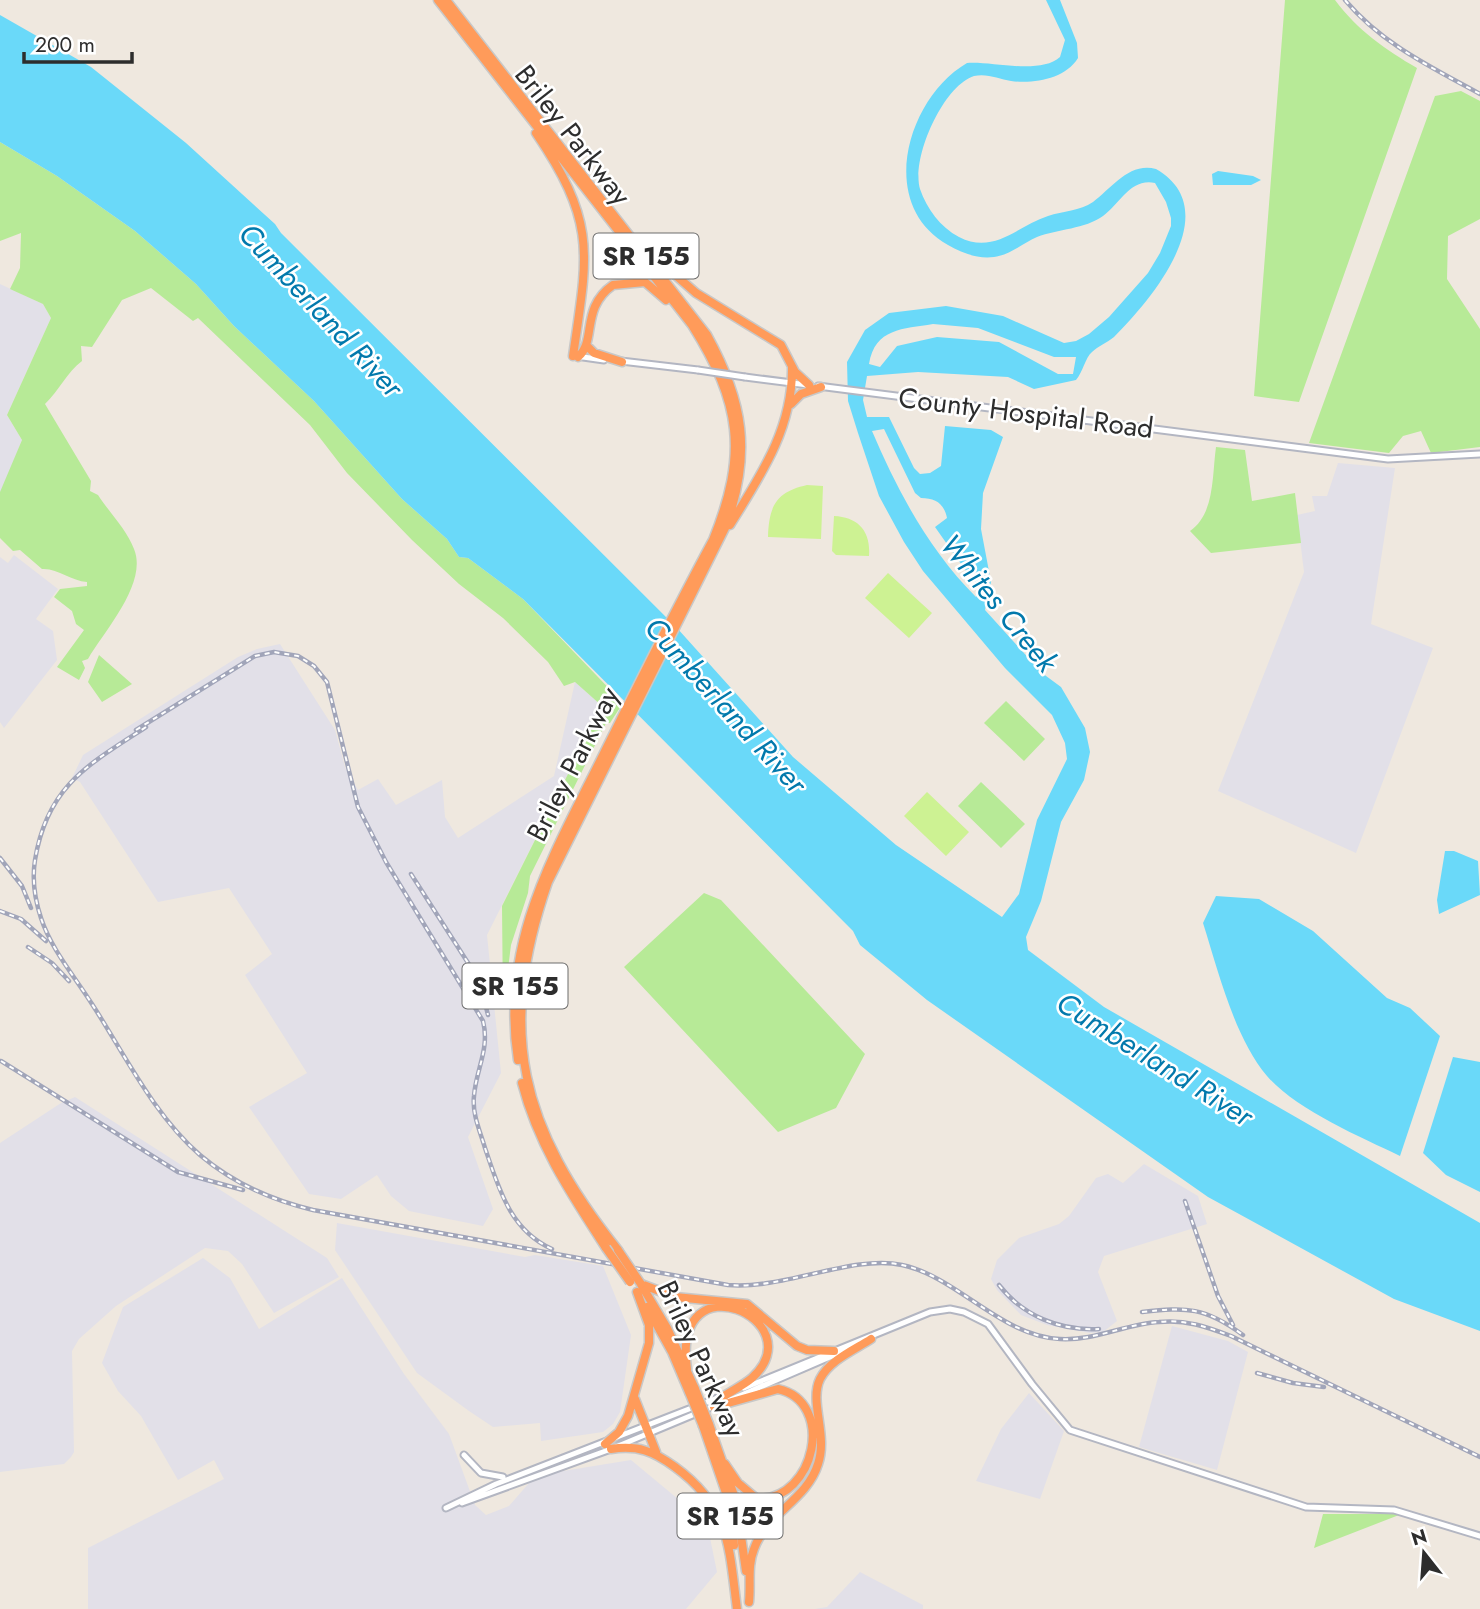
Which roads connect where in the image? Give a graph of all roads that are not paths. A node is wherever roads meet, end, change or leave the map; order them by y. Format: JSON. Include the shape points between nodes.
{"nodes":[{"id":1,"x":438,"y":0,"type":"edge"},
{"id":2,"x":446,"y":0,"type":"edge"},
{"id":3,"x":514,"y":97,"type":"junction"},
{"id":4,"x":620,"y":221,"type":"junction"},
{"id":5,"x":586,"y":345,"type":"junction"},
{"id":6,"x":709,"y":352,"type":"junction"},
{"id":7,"x":575,"y":356,"type":"junction"},
{"id":8,"x":622,"y":362,"type":"junction"},
{"id":9,"x":792,"y":365,"type":"junction"},
{"id":10,"x":793,"y":383,"type":"junction"},
{"id":11,"x":810,"y":385,"type":"junction"},
{"id":12,"x":821,"y":387,"type":"junction"},
{"id":13,"x":789,"y":407,"type":"junction"},
{"id":14,"x":1480,"y":454,"type":"edge"},
{"id":15,"x":715,"y":548,"type":"junction"},
{"id":16,"x":702,"y":567,"type":"junction"},
{"id":17,"x":621,"y":726,"type":"junction"},
{"id":18,"x":638,"y":1288,"type":"junction"},
{"id":19,"x":906,"y":1322,"type":"junction"},
{"id":20,"x":871,"y":1339,"type":"junction"},
{"id":21,"x":834,"y":1351,"type":"junction"},
{"id":22,"x":687,"y":1369,"type":"junction"},
{"id":23,"x":692,"y":1390,"type":"junction"},
{"id":24,"x":635,"y":1396,"type":"junction"},
{"id":25,"x":724,"y":1396,"type":"junction"},
{"id":26,"x":713,"y":1407,"type":"junction"},
{"id":27,"x":706,"y":1425,"type":"junction"},
{"id":28,"x":647,"y":1431,"type":"junction"},
{"id":29,"x":608,"y":1446,"type":"junction"},
{"id":30,"x":656,"y":1452,"type":"junction"},
{"id":31,"x":464,"y":1455,"type":"dead end"},
{"id":32,"x":562,"y":1458,"type":"junction"},
{"id":33,"x":725,"y":1464,"type":"junction"},
{"id":34,"x":1480,"y":1536,"type":"edge"},
{"id":35,"x":749,"y":1606,"type":"edge"},
{"id":36,"x":739,"y":1609,"type":"edge"}],
"edges":[{"from":1,"to":3,"type":"highway","name":"Briley Parkway","number":"SR 155"},
{"from":2,"to":4,"type":"highway","name":"Briley Parkway","number":"SR 155"},
{"from":3,"to":6,"type":"highway","name":"Briley Parkway","number":"SR 155"},
{"from":3,"to":7,"type":"highway","via":[[568,184],[581,221],[584,268]]},
{"from":4,"to":9,"type":"highway","via":[[657,261],[696,293],[781,345]]},
{"from":4,"to":15,"type":"highway","name":"Briley Parkway","number":"SR 155","via":[[708,335],[735,394],[741,474]]},
{"from":5,"to":6,"type":"highway","via":[[590,314],[599,297],[613,285],[637,281],[656,288]]},
{"from":5,"to":7,"type":"highway"},
{"from":5,"to":8,"type":"highway","via":[[594,353]]},
{"from":6,"to":16,"type":"highway","name":"Briley Parkway","number":"SR 155","via":[[725,383],[733,413],[735,463],[731,491]]},
{"from":7,"to":8,"type":"main road","name":"County Hospital Road"},
{"from":8,"to":10,"type":"main road","name":"County Hospital Road","bridge":true},
{"from":9,"to":10,"type":"highway"},
{"from":9,"to":11,"type":"highway"},
{"from":10,"to":11,"type":"main road","name":"County Hospital Road"},
{"from":10,"to":13,"type":"highway"},
{"from":11,"to":12,"type":"main road","name":"County Hospital Road"},
{"from":12,"to":13,"type":"highway","via":[[801,394]]},
{"from":12,"to":14,"type":"main road","name":"County Hospital Road","via":[[1375,457]]},
{"from":13,"to":15,"type":"highway","via":[[775,450]]},
{"from":15,"to":16,"type":"highway","name":"Briley Parkway","number":"SR 155"},
{"from":16,"to":17,"type":"highway","name":"Briley Parkway","number":"SR 155"},
{"from":17,"to":18,"type":"highway","name":"Briley Parkway","number":"SR 155","bridge":true,"via":[[533,923],[519,1018],[527,1079],[546,1137]]},
{"from":17,"to":18,"type":"highway","name":"Briley Parkway","number":"SR 155","bridge":true,"via":[[541,881],[525,924],[514,991],[516,1048],[529,1110],[552,1165]]},
{"from":18,"to":21,"type":"highway","via":[[675,1297],[747,1304],[797,1346]]},
{"from":18,"to":22,"type":"highway","name":"Briley Parkway","number":"SR 155"},
{"from":18,"to":23,"type":"highway","name":"Briley Parkway","number":"SR 155"},
{"from":18,"to":24,"type":"highway","via":[[650,1334]]},
{"from":19,"to":20,"type":"main road"},
{"from":19,"to":21,"type":"main road"},
{"from":19,"to":34,"type":"main road","via":[[940,1310],[981,1318],[1057,1417],[1083,1434],[1306,1507],[1394,1510]]},
{"from":20,"to":26,"type":"main road"},
{"from":20,"to":35,"type":"highway","via":[[836,1361],[822,1376],[817,1397],[822,1433],[818,1465],[803,1491],[757,1540]]},
{"from":21,"to":25,"type":"main road"},
{"from":22,"to":23,"type":"highway","name":"Briley Parkway","number":"SR 155"},
{"from":22,"to":25,"type":"highway","via":[[686,1337],[701,1315],[725,1306],[751,1315],[766,1339],[764,1360],[752,1378]]},
{"from":23,"to":27,"type":"highway","name":"Briley Parkway","number":"SR 155","bridge":true},
{"from":24,"to":28,"type":"highway"},
{"from":24,"to":29,"type":"highway","via":[[625,1423]]},
{"from":25,"to":28,"type":"main road"},
{"from":26,"to":28,"type":"main road"},
{"from":26,"to":33,"type":"highway","via":[[778,1389],[802,1402],[811,1426],[807,1466],[778,1497],[757,1499],[737,1483]]},
{"from":27,"to":33,"type":"highway","name":"Briley Parkway","number":"SR 155"},
{"from":27,"to":36,"type":"highway","name":"Briley Parkway","number":"SR 155","via":[[726,1493]]},
{"from":28,"to":29,"type":"main road"},
{"from":28,"to":30,"type":"highway"},
{"from":29,"to":30,"type":"highway"},
{"from":29,"to":32,"type":"main road"},
{"from":29,"to":32,"type":"main road","via":[[446,1508]]},
{"from":30,"to":36,"type":"highway","via":[[711,1500],[729,1543]]},
{"from":31,"to":32,"type":"main road","via":[[481,1473],[500,1479]]},
{"from":33,"to":35,"type":"highway","name":"Briley Parkway","number":"SR 155","via":[[742,1534]]}]}
